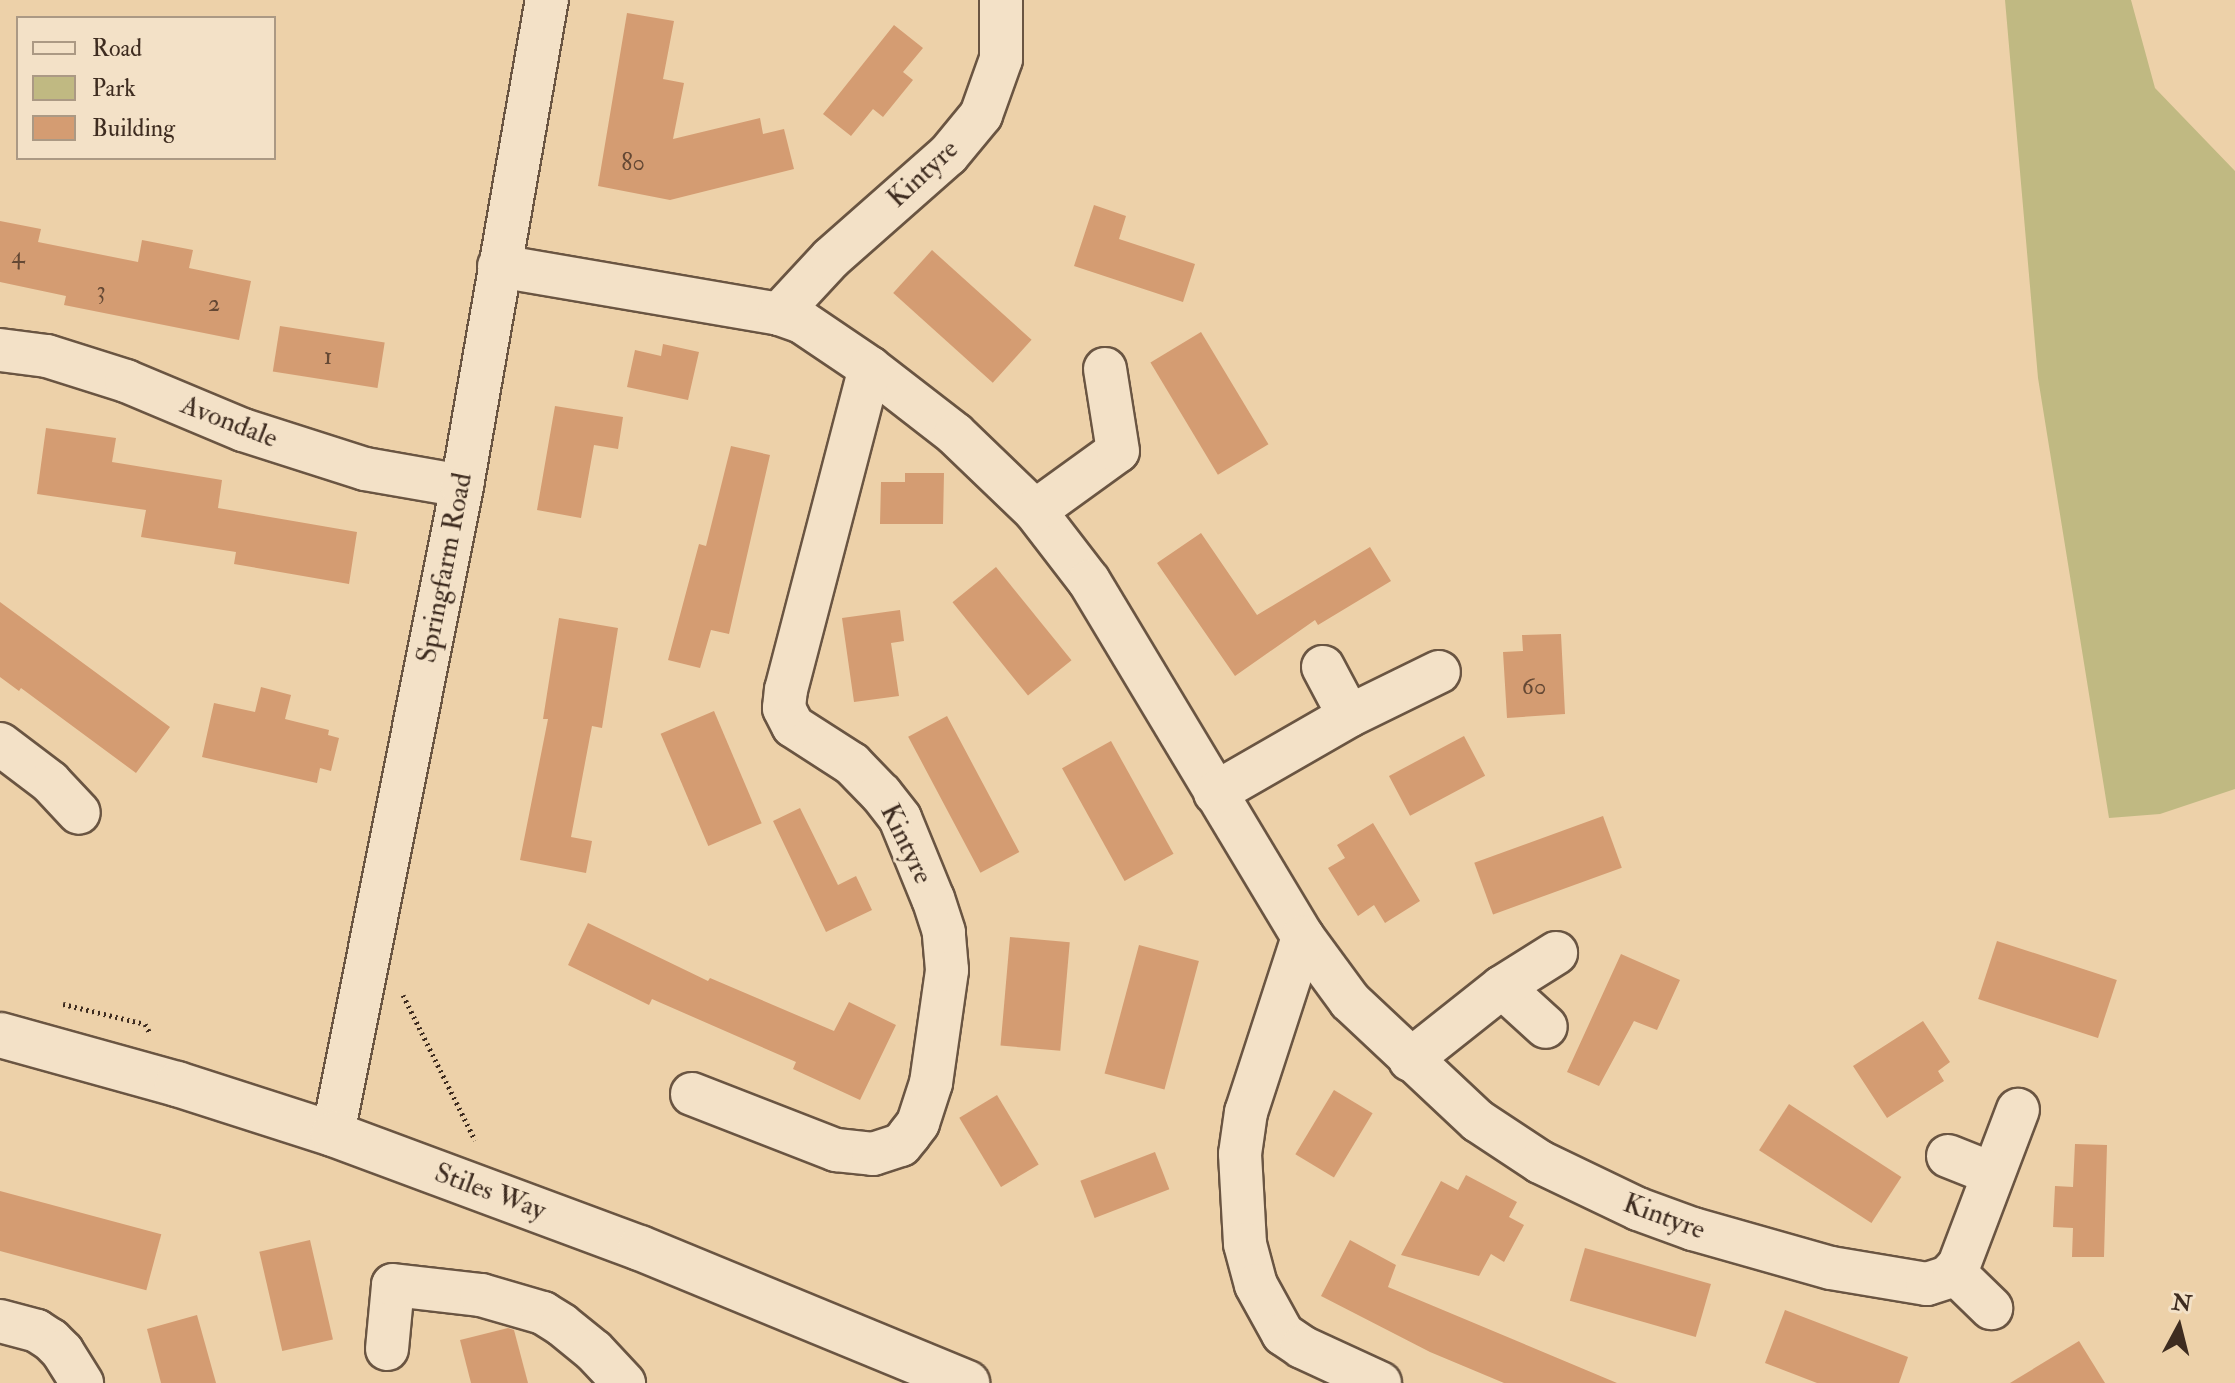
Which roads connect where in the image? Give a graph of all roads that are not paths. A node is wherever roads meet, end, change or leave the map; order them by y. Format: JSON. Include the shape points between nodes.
{"nodes":[{"id":1,"x":547,"y":0,"type":"edge"},
{"id":2,"x":1001,"y":0,"type":"edge"},
{"id":3,"x":499,"y":266,"type":"junction"},
{"id":4,"x":779,"y":314,"type":"junction"},
{"id":5,"x":0,"y":350,"type":"edge"},
{"id":6,"x":870,"y":368,"type":"junction"},
{"id":7,"x":1105,"y":369,"type":"dead end"},
{"id":8,"x":462,"y":486,"type":"junction"},
{"id":9,"x":1035,"y":511,"type":"junction"},
{"id":10,"x":1323,"y":667,"type":"dead end"},
{"id":11,"x":1439,"y":672,"type":"dead end"},
{"id":12,"x":1349,"y":716,"type":"junction"},
{"id":13,"x":0,"y":744,"type":"edge"},
{"id":14,"x":1215,"y":793,"type":"junction"},
{"id":15,"x":79,"y":813,"type":"dead end"},
{"id":16,"x":1303,"y":937,"type":"junction"},
{"id":17,"x":1556,"y":953,"type":"dead end"},
{"id":18,"x":1502,"y":987,"type":"junction"},
{"id":19,"x":1546,"y":1027,"type":"dead end"},
{"id":20,"x":0,"y":1035,"type":"edge"},
{"id":21,"x":1410,"y":1060,"type":"junction"},
{"id":22,"x":692,"y":1094,"type":"dead end"},
{"id":23,"x":2018,"y":1110,"type":"dead end"},
{"id":24,"x":333,"y":1134,"type":"junction"},
{"id":25,"x":1948,"y":1156,"type":"dead end"},
{"id":26,"x":1993,"y":1174,"type":"junction"},
{"id":27,"x":1954,"y":1272,"type":"junction"},
{"id":28,"x":1991,"y":1308,"type":"dead end"},
{"id":29,"x":0,"y":1321,"type":"edge"},
{"id":30,"x":387,"y":1349,"type":"dead end"},
{"id":31,"x":82,"y":1383,"type":"edge"},
{"id":32,"x":624,"y":1383,"type":"edge"},
{"id":33,"x":967,"y":1383,"type":"edge"},
{"id":34,"x":1380,"y":1383,"type":"edge"}],
"edges":[{"from":1,"to":3,"type":"street","name":"Springfarm Road"},
{"from":2,"to":4,"type":"street","name":"Kintyre","via":[[1001,59],[981,115],[948,155],[831,258]]},
{"from":3,"to":4,"type":"street","name":"Kintyre"},
{"from":3,"to":8,"type":"street","name":"Springfarm Road"},
{"from":4,"to":6,"type":"street","name":"Kintyre","via":[[802,322]]},
{"from":5,"to":8,"type":"street","name":"Avondale","via":[[47,356],[100,373],[243,430],[365,469]]},
{"from":6,"to":9,"type":"street","name":"Kintyre","via":[[955,434]]},
{"from":6,"to":22,"type":"street","name":"Kintyre","via":[[784,708],[793,726],[852,764],[891,806],[933,899],[944,932],[947,970],[931,1083],[918,1123],[901,1145],[873,1154],[836,1150]]},
{"from":7,"to":9,"type":"street","via":[[1118,451]]},
{"from":8,"to":24,"type":"street","name":"Springfarm Road"},
{"from":9,"to":14,"type":"street","name":"Kintyre","via":[[1089,581]]},
{"from":10,"to":12,"type":"street"},
{"from":11,"to":12,"type":"street"},
{"from":12,"to":14,"type":"street"},
{"from":13,"to":15,"type":"street","via":[[50,782]]},
{"from":14,"to":16,"type":"street","name":"Kintyre"},
{"from":16,"to":21,"type":"street","name":"Kintyre","via":[[1350,1001]]},
{"from":16,"to":34,"type":"street","via":[[1246,1112],[1240,1154],[1245,1244],[1256,1285],[1283,1334]]},
{"from":17,"to":18,"type":"street"},
{"from":18,"to":19,"type":"street"},
{"from":18,"to":21,"type":"street"},
{"from":20,"to":24,"type":"main road","name":"Stiles Way"},
{"from":21,"to":27,"type":"street","name":"Kintyre","via":[[1511,1144],[1638,1209],[1831,1268],[1918,1284]]},
{"from":23,"to":26,"type":"street"},
{"from":24,"to":33,"type":"main road","name":"Stiles Way","via":[[655,1254]]},
{"from":25,"to":26,"type":"street"},
{"from":26,"to":27,"type":"street"},
{"from":27,"to":28,"type":"street"},
{"from":29,"to":31,"type":"street","via":[[51,1340]]},
{"from":30,"to":32,"type":"street","via":[[393,1285],[481,1295],[543,1313],[594,1351]]}]}
